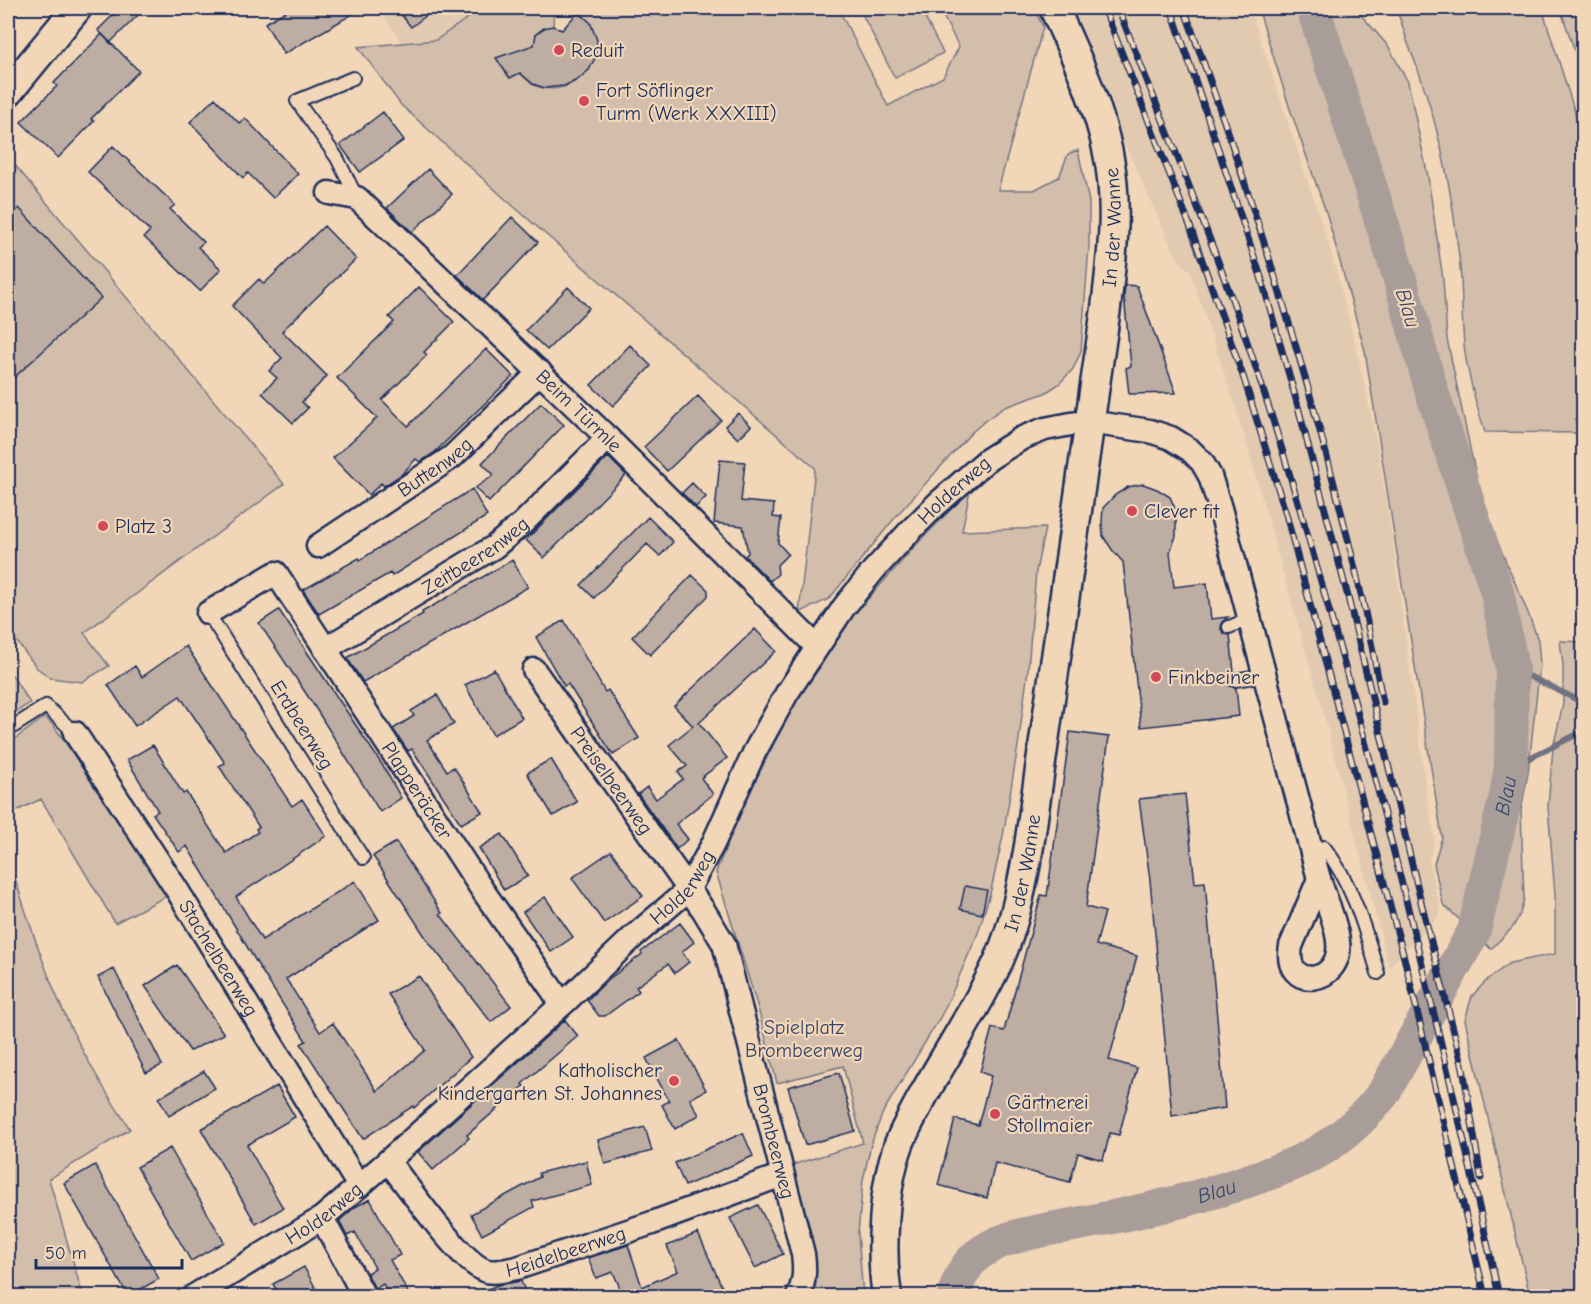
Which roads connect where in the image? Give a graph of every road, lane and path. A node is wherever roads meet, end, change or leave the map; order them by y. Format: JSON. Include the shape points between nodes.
{"nodes":[{"id":1,"x":77,"y":8,"type":"edge"},
{"id":2,"x":1054,"y":8,"type":"edge"},
{"id":3,"x":353,"y":78,"type":"dead end"},
{"id":4,"x":8,"y":92,"type":"edge"},
{"id":5,"x":329,"y":193,"type":"dead end"},
{"id":6,"x":357,"y":198,"type":"junction"},
{"id":7,"x":540,"y":372,"type":"junction"},
{"id":8,"x":1089,"y":422,"type":"junction"},
{"id":9,"x":608,"y":438,"type":"junction"},
{"id":10,"x":318,"y":546,"type":"dead end"},
{"id":11,"x":208,"y":613,"type":"joint"},
{"id":12,"x":817,"y":647,"type":"junction"},
{"id":13,"x":325,"y":649,"type":"junction"},
{"id":14,"x":534,"y":670,"type":"dead end"},
{"id":15,"x":1264,"y":675,"type":"junction"},
{"id":16,"x":1235,"y":680,"type":"dead end"},
{"id":17,"x":8,"y":730,"type":"edge"},
{"id":18,"x":75,"y":733,"type":"joint"},
{"id":19,"x":1311,"y":850,"type":"junction"},
{"id":20,"x":363,"y":858,"type":"dead end"},
{"id":21,"x":1319,"y":879,"type":"dead end"},
{"id":22,"x":688,"y":890,"type":"junction"},
{"id":23,"x":1378,"y":973,"type":"dead end"},
{"id":24,"x":562,"y":1004,"type":"junction"},
{"id":25,"x":388,"y":1161,"type":"junction"},
{"id":26,"x":782,"y":1175,"type":"junction"},
{"id":27,"x":359,"y":1186,"type":"junction"},
{"id":28,"x":322,"y":1218,"type":"junction"},
{"id":29,"x":194,"y":1296,"type":"edge"},
{"id":30,"x":364,"y":1296,"type":"edge"},
{"id":31,"x":798,"y":1296,"type":"edge"},
{"id":32,"x":887,"y":1296,"type":"edge"}],
"edges":[{"from":1,"to":4,"type":"street"},
{"from":2,"to":8,"type":"street","name":"In der Wanne","via":[[1100,122],[1112,185],[1112,256]]},
{"from":3,"to":6,"type":"lane","via":[[297,101],[337,158]]},
{"from":5,"to":6,"type":"street"},
{"from":6,"to":7,"type":"street","name":"Beim Türmle"},
{"from":7,"to":9,"type":"street","name":"Beim Türmle"},
{"from":7,"to":10,"type":"street","name":"Buttenweg","via":[[452,457]]},
{"from":8,"to":12,"type":"street","name":"Holderweg","via":[[1045,429],[987,460],[937,504],[881,563]]},
{"from":8,"to":15,"type":"street","via":[[1171,438],[1202,462],[1220,508],[1239,623]]},
{"from":8,"to":32,"type":"street","name":"In der Wanne","via":[[1021,891],[999,959],[900,1143],[887,1203]]},
{"from":9,"to":12,"type":"street","name":"Beim Türmle"},
{"from":9,"to":13,"type":"street","name":"Zeitbeerenweg","via":[[494,547]]},
{"from":11,"to":13,"type":"street","name":"Plapperäcker","via":[[276,573]]},
{"from":11,"to":20,"type":"lane","name":"Erdbeerweg"},
{"from":12,"to":22,"type":"street","name":"Holderweg","via":[[754,753]]},
{"from":13,"to":24,"type":"street","name":"Plapperäcker"},
{"from":14,"to":22,"type":"street","name":"Preiselbeerweg"},
{"from":15,"to":16,"type":"lane"},
{"from":15,"to":19,"type":"street"},
{"from":17,"to":18,"type":"lane","via":[[46,706]]},
{"from":18,"to":27,"type":"street","name":"Stachelbeerweg","via":[[177,890]]},
{"from":19,"to":21,"type":"street"},
{"from":19,"to":23,"type":"lane","via":[[1324,847],[1338,865],[1360,915]]},
{"from":22,"to":24,"type":"street","name":"Holderweg"},
{"from":22,"to":26,"type":"street","name":"Brombeerweg","via":[[724,944]]},
{"from":24,"to":25,"type":"street","name":"Holderweg"},
{"from":25,"to":26,"type":"street","name":"Heidelbeerweg","via":[[466,1258],[487,1271],[528,1265]]},
{"from":25,"to":27,"type":"street","name":"Holderweg"},
{"from":26,"to":31,"type":"street","name":"Brombeerweg","via":[[803,1254],[803,1288]]},
{"from":27,"to":28,"type":"street","name":"Holderweg"},
{"from":28,"to":29,"type":"street","name":"Holderweg"},
{"from":28,"to":30,"type":"street"}]}
